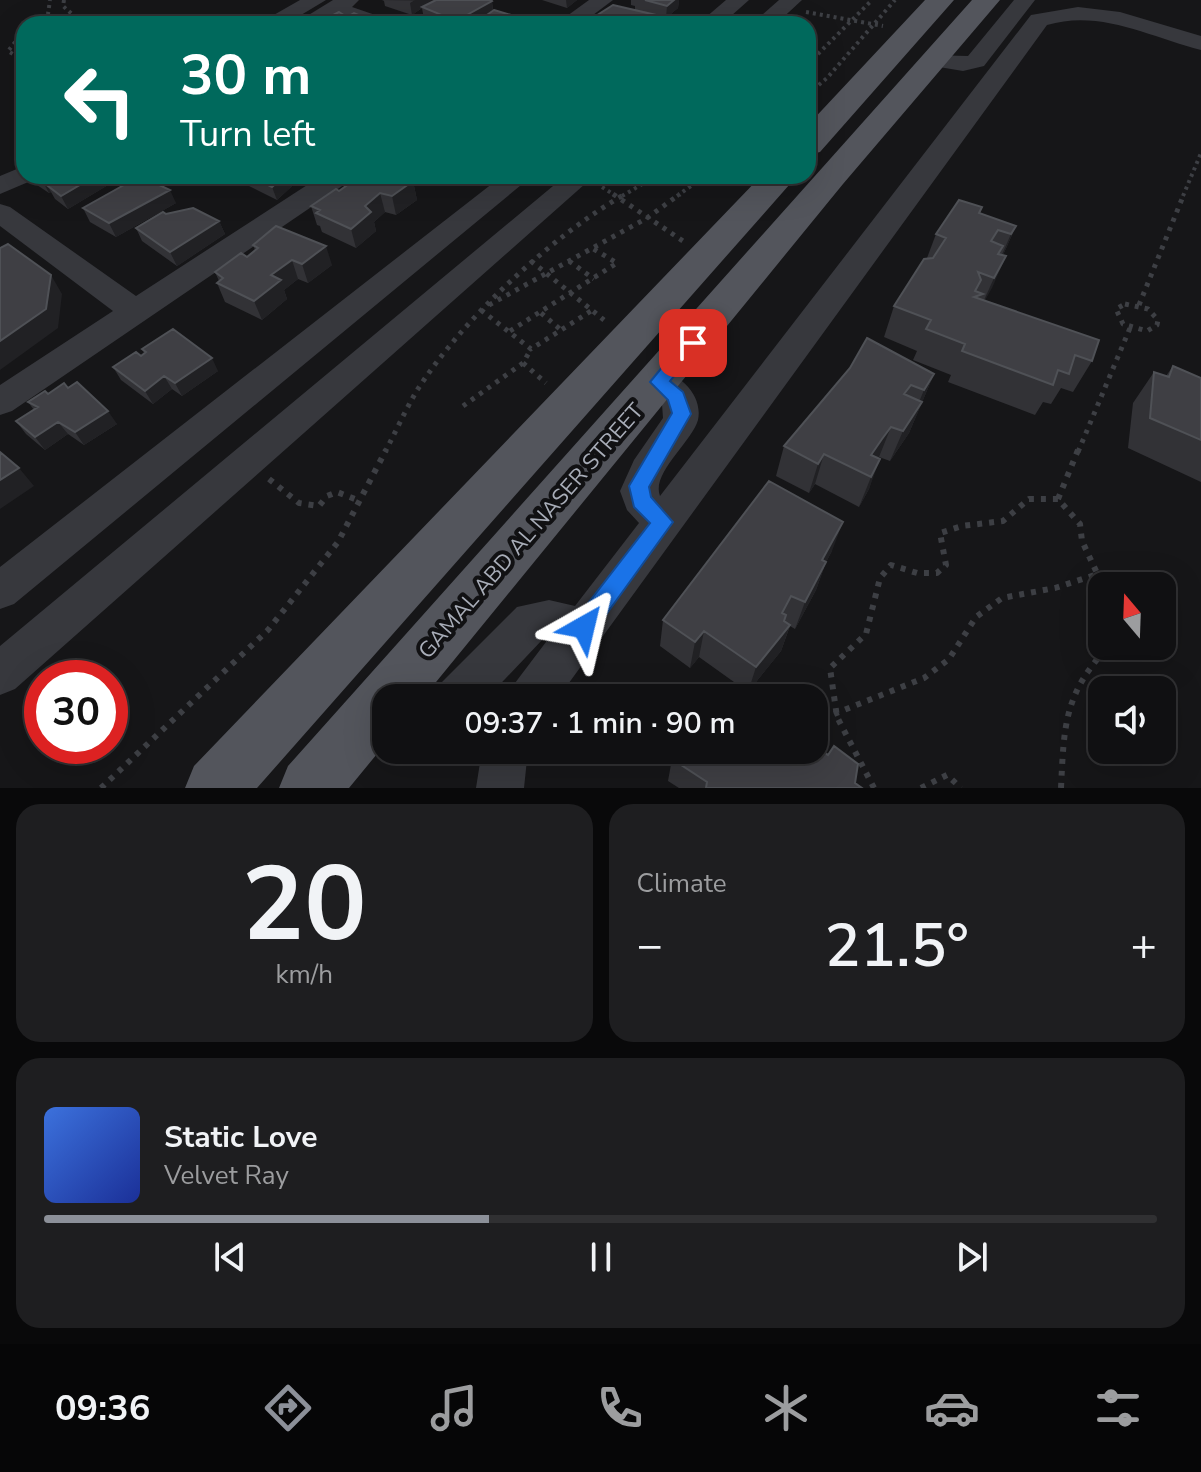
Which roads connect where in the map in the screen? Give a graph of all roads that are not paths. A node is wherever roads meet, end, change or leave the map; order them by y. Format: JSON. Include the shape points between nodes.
{"nodes":[{"id":1,"x":603,"y":0,"type":"edge"},
{"id":2,"x":739,"y":0,"type":"edge"},
{"id":3,"x":941,"y":0,"type":"edge"},
{"id":4,"x":987,"y":0,"type":"edge"},
{"id":5,"x":1025,"y":0,"type":"edge"},
{"id":6,"x":333,"y":3,"type":"edge"},
{"id":7,"x":1094,"y":5,"type":"edge"},
{"id":8,"x":293,"y":16,"type":"edge"},
{"id":9,"x":316,"y":16,"type":"edge"},
{"id":10,"x":361,"y":16,"type":"edge"},
{"id":11,"x":579,"y":16,"type":"edge"},
{"id":12,"x":719,"y":16,"type":"edge"},
{"id":13,"x":1201,"y":43,"type":"edge"},
{"id":14,"x":922,"y":45,"type":"junction"},
{"id":15,"x":816,"y":164,"type":"edge"},
{"id":16,"x":327,"y":184,"type":"edge"},
{"id":17,"x":509,"y":184,"type":"edge"},
{"id":18,"x":584,"y":184,"type":"edge"},
{"id":19,"x":773,"y":184,"type":"edge"},
{"id":20,"x":807,"y":184,"type":"edge"},
{"id":21,"x":0,"y":213,"type":"edge"},
{"id":22,"x":739,"y":223,"type":"junction"},
{"id":23,"x":787,"y":233,"type":"junction"},
{"id":24,"x":136,"y":312,"type":"junction"},
{"id":25,"x":659,"y":382,"type":"junction"},
{"id":26,"x":0,"y":402,"type":"edge"},
{"id":27,"x":663,"y":522,"type":"junction"},
{"id":28,"x":0,"y":591,"type":"edge"},
{"id":29,"x":584,"y":627,"type":"junction"},
{"id":30,"x":0,"y":674,"type":"edge"},
{"id":31,"x":400,"y":684,"type":"edge"},
{"id":32,"x":471,"y":684,"type":"edge"},
{"id":33,"x":541,"y":684,"type":"edge"},
{"id":34,"x":366,"y":745,"type":"edge"},
{"id":35,"x":503,"y":764,"type":"edge"},
{"id":36,"x":216,"y":788,"type":"edge"},
{"id":37,"x":310,"y":788,"type":"edge"},
{"id":38,"x":500,"y":788,"type":"edge"}],
"edges":[{"from":1,"to":11,"type":"street"},
{"from":2,"to":12,"type":"street"},
{"from":3,"to":14,"type":"main road","name":"GAMAL ABD AL NASER STREET"},
{"from":4,"to":14,"type":"main road","name":"GAMAL ABD AL NASER STREET"},
{"from":5,"to":14,"type":"street","via":[[976,61],[963,64]]},
{"from":6,"to":8,"type":"street"},
{"from":6,"to":9,"type":"street"},
{"from":6,"to":10,"type":"street"},
{"from":7,"to":13,"type":"street"},
{"from":7,"to":27,"type":"street","via":[[1039,20]]},
{"from":14,"to":15,"type":"main road","name":"GAMAL ABD AL NASER STREET"},
{"from":16,"to":24,"type":"street"},
{"from":17,"to":28,"type":"street"},
{"from":18,"to":30,"type":"street","via":[[504,242]]},
{"from":19,"to":22,"type":"main road"},
{"from":20,"to":23,"type":"main road","name":"GAMAL ABD AL NASER STREET"},
{"from":21,"to":24,"type":"street"},
{"from":22,"to":23,"type":"main road","via":[[753,217],[771,219]]},
{"from":22,"to":36,"type":"main road"},
{"from":23,"to":25,"type":"main road","name":"GAMAL ABD AL NASER STREET"},
{"from":24,"to":26,"type":"street"},
{"from":25,"to":27,"type":"street","via":[[677,397],[680,421],[642,478],[639,494]]},
{"from":25,"to":31,"type":"main road","name":"GAMAL ABD AL NASER STREET"},
{"from":27,"to":29,"type":"street"},
{"from":29,"to":32,"type":"street","via":[[532,621]]},
{"from":29,"to":33,"type":"street"},
{"from":34,"to":37,"type":"main road","name":"GAMAL ABD AL NASER STREET"},
{"from":35,"to":38,"type":"street"}]}
